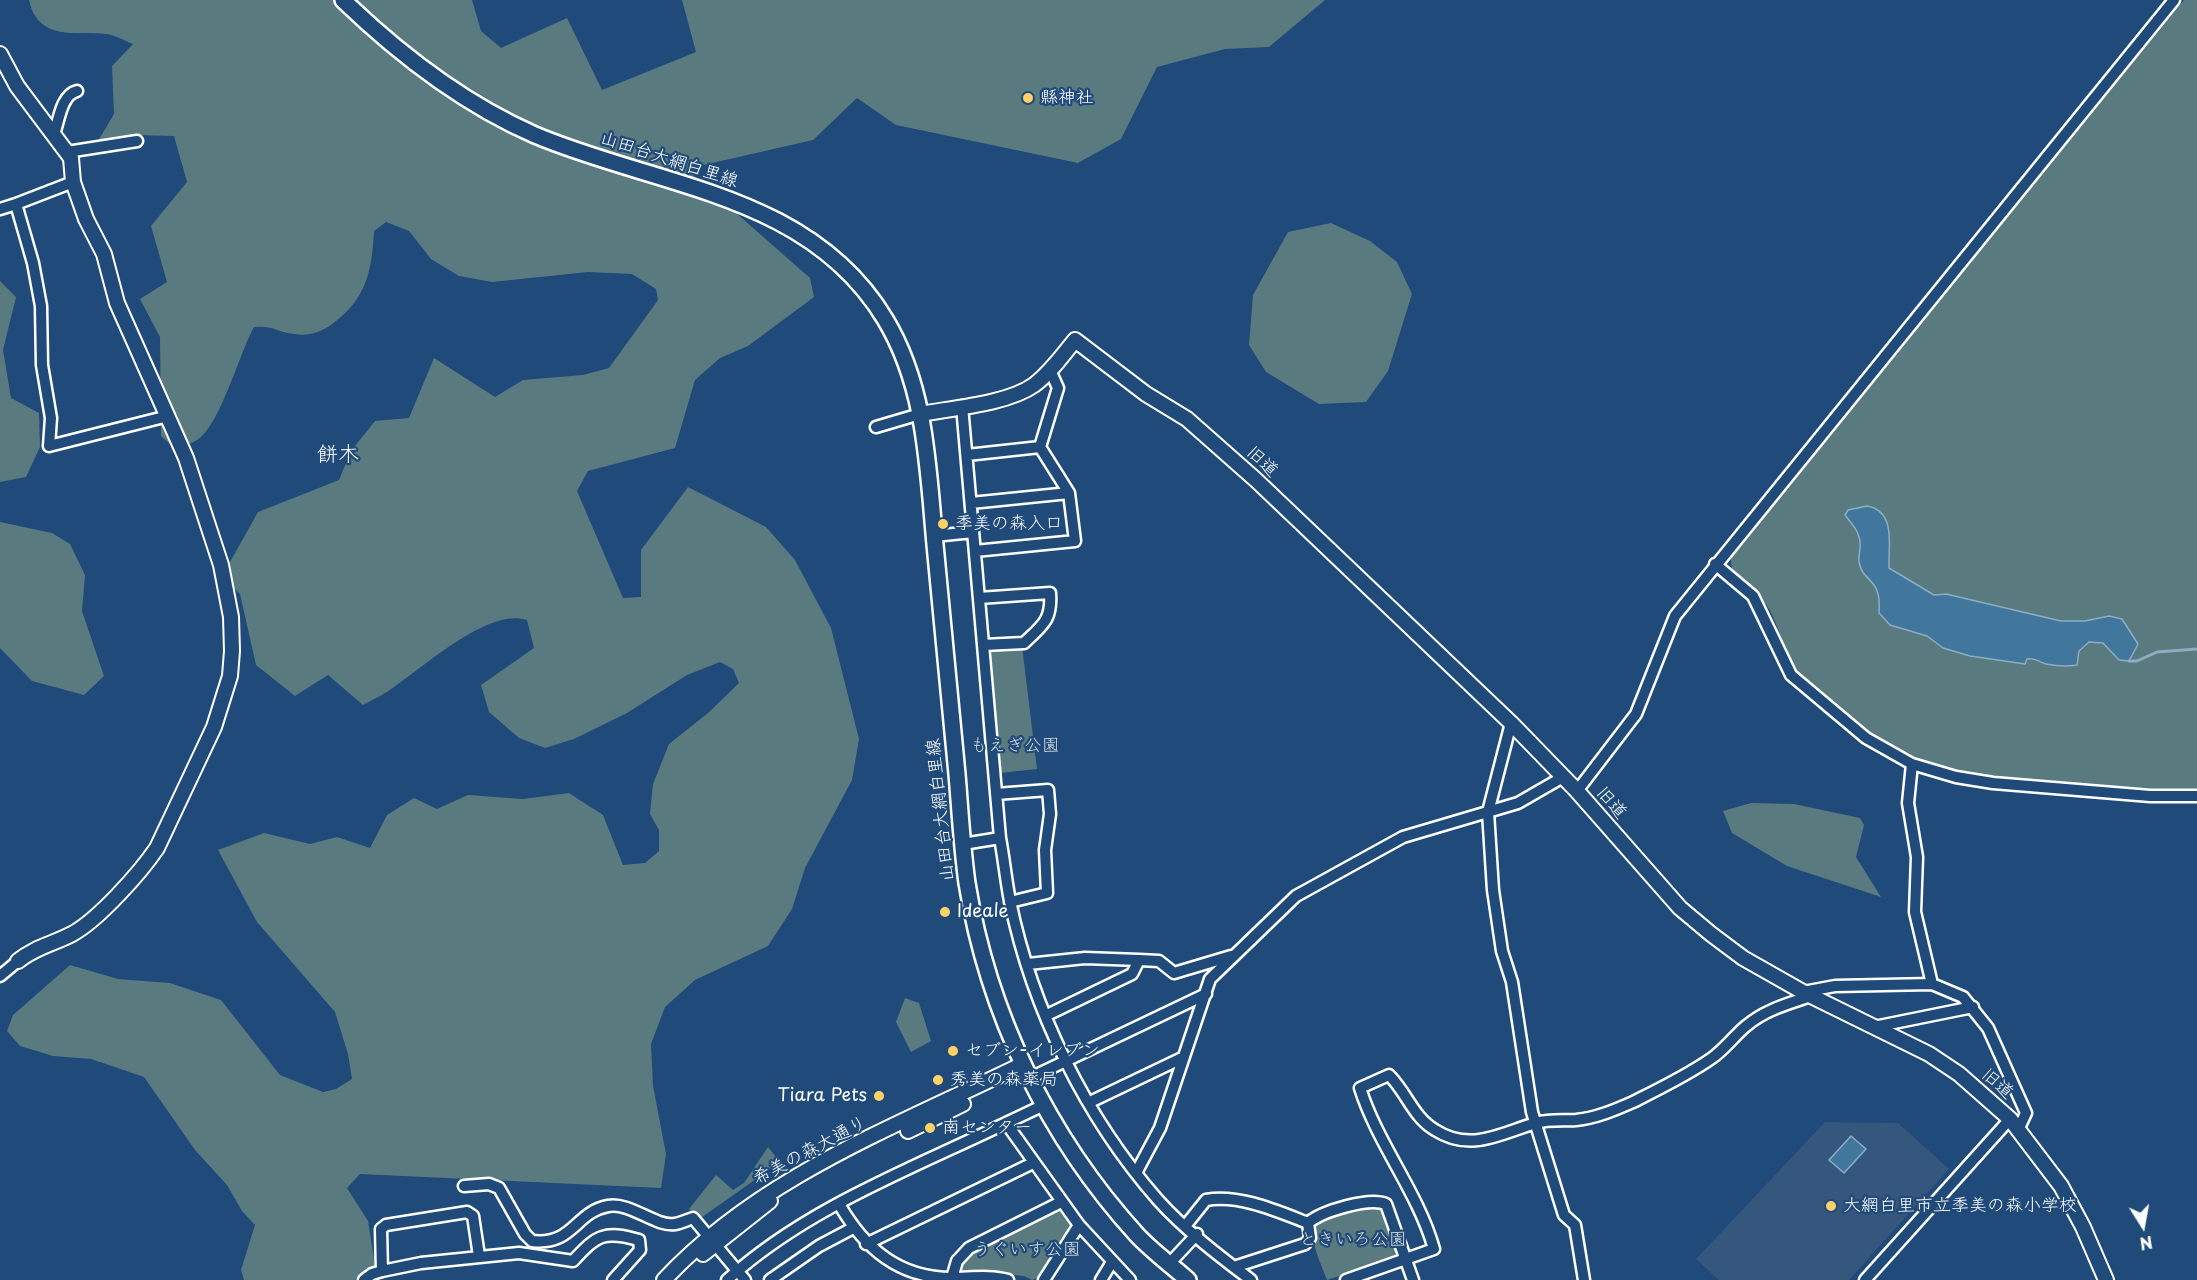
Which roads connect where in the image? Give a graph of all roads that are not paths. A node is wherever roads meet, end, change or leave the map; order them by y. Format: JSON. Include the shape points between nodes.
{"nodes":[{"id":1,"x":343,"y":0,"type":"edge"},
{"id":2,"x":2174,"y":0,"type":"edge"},
{"id":3,"x":0,"y":54,"type":"edge"},
{"id":4,"x":77,"y":91,"type":"dead end"},
{"id":5,"x":54,"y":134,"type":"junction"},
{"id":6,"x":137,"y":141,"type":"dead end"},
{"id":7,"x":66,"y":152,"type":"junction"},
{"id":8,"x":73,"y":182,"type":"junction"},
{"id":9,"x":16,"y":204,"type":"junction"},
{"id":10,"x":0,"y":209,"type":"edge"},
{"id":11,"x":1050,"y":370,"type":"junction"},
{"id":12,"x":962,"y":406,"type":"junction"},
{"id":13,"x":920,"y":414,"type":"junction"},
{"id":14,"x":168,"y":416,"type":"junction"},
{"id":15,"x":876,"y":427,"type":"dead end"},
{"id":16,"x":1040,"y":447,"type":"junction"},
{"id":17,"x":967,"y":455,"type":"junction"},
{"id":18,"x":1069,"y":493,"type":"junction"},
{"id":19,"x":971,"y":502,"type":"junction"},
{"id":20,"x":973,"y":532,"type":"junction"},
{"id":21,"x":934,"y":536,"type":"junction"},
{"id":22,"x":975,"y":551,"type":"junction"},
{"id":23,"x":1715,"y":564,"type":"junction"},
{"id":24,"x":979,"y":598,"type":"junction"},
{"id":25,"x":983,"y":645,"type":"junction"},
{"id":26,"x":1511,"y":723,"type":"junction"},
{"id":27,"x":1912,"y":764,"type":"junction"},
{"id":28,"x":1563,"y":777,"type":"junction"},
{"id":29,"x":1577,"y":791,"type":"junction"},
{"id":30,"x":996,"y":794,"type":"junction"},
{"id":31,"x":2197,"y":796,"type":"edge"},
{"id":32,"x":1488,"y":812,"type":"junction"},
{"id":33,"x":1000,"y":838,"type":"junction"},
{"id":34,"x":963,"y":844,"type":"junction"},
{"id":35,"x":1010,"y":902,"type":"junction"},
{"id":36,"x":1139,"y":960,"type":"junction"},
{"id":37,"x":18,"y":961,"type":"joint"},
{"id":38,"x":1028,"y":964,"type":"junction"},
{"id":39,"x":1215,"y":968,"type":"junction"},
{"id":40,"x":0,"y":976,"type":"edge"},
{"id":41,"x":1932,"y":984,"type":"junction"},
{"id":42,"x":1206,"y":994,"type":"junction"},
{"id":43,"x":1807,"y":994,"type":"junction"},
{"id":44,"x":1973,"y":1007,"type":"junction"},
{"id":45,"x":1047,"y":1015,"type":"junction"},
{"id":46,"x":1874,"y":1027,"type":"junction"},
{"id":47,"x":1182,"y":1058,"type":"junction"},
{"id":48,"x":1066,"y":1060,"type":"junction"},
{"id":49,"x":1027,"y":1072,"type":"junction"},
{"id":50,"x":1090,"y":1102,"type":"junction"},
{"id":51,"x":1044,"y":1105,"type":"junction"},
{"id":52,"x":1006,"y":1123,"type":"junction"},
{"id":53,"x":1536,"y":1123,"type":"junction"},
{"id":54,"x":2014,"y":1123,"type":"junction"},
{"id":55,"x":1033,"y":1163,"type":"junction"},
{"id":56,"x":1136,"y":1173,"type":"junction"},
{"id":57,"x":464,"y":1186,"type":"dead end"},
{"id":58,"x":1061,"y":1202,"type":"junction"},
{"id":59,"x":839,"y":1204,"type":"junction"},
{"id":60,"x":1308,"y":1223,"type":"junction"},
{"id":61,"x":1079,"y":1225,"type":"junction"},
{"id":62,"x":1186,"y":1225,"type":"junction"},
{"id":63,"x":853,"y":1228,"type":"junction"},
{"id":64,"x":1197,"y":1234,"type":"junction"},
{"id":65,"x":711,"y":1240,"type":"junction"},
{"id":66,"x":866,"y":1244,"type":"junction"},
{"id":67,"x":479,"y":1256,"type":"junction"},
{"id":68,"x":1406,"y":1259,"type":"junction"},
{"id":69,"x":1112,"y":1262,"type":"junction"},
{"id":70,"x":1169,"y":1264,"type":"junction"},
{"id":71,"x":1234,"y":1267,"type":"junction"},
{"id":72,"x":382,"y":1271,"type":"junction"},
{"id":73,"x":737,"y":1271,"type":"junction"},
{"id":74,"x":952,"y":1278,"type":"junction"},
{"id":75,"x":364,"y":1280,"type":"edge"},
{"id":76,"x":613,"y":1280,"type":"edge"},
{"id":77,"x":664,"y":1280,"type":"edge"},
{"id":78,"x":676,"y":1280,"type":"edge"},
{"id":79,"x":727,"y":1280,"type":"edge"},
{"id":80,"x":744,"y":1280,"type":"edge"},
{"id":81,"x":770,"y":1280,"type":"edge"},
{"id":82,"x":1008,"y":1280,"type":"edge"},
{"id":83,"x":1044,"y":1280,"type":"edge"},
{"id":84,"x":1101,"y":1280,"type":"edge"},
{"id":85,"x":1130,"y":1280,"type":"edge"},
{"id":86,"x":1188,"y":1280,"type":"edge"},
{"id":87,"x":1251,"y":1280,"type":"edge"},
{"id":88,"x":1346,"y":1280,"type":"edge"},
{"id":89,"x":1413,"y":1280,"type":"edge"},
{"id":90,"x":1584,"y":1280,"type":"edge"},
{"id":91,"x":1865,"y":1280,"type":"edge"},
{"id":92,"x":2106,"y":1280,"type":"edge"}],
"edges":[{"from":1,"to":13,"type":"main road","name":"山田台大網白里線","via":[[378,34],[439,81],[511,124],[593,157],[754,209],[814,241],[860,284],[885,319],[904,356]]},
{"from":2,"to":23,"type":"street"},
{"from":3,"to":5,"type":"street","via":[[12,78]]},
{"from":4,"to":5,"type":"street","via":[[64,102]]},
{"from":5,"to":7,"type":"street"},
{"from":6,"to":7,"type":"street"},
{"from":7,"to":8,"type":"street","via":[[71,158]]},
{"from":8,"to":9,"type":"street"},
{"from":8,"to":14,"type":"street","via":[[104,254],[117,303]]},
{"from":9,"to":10,"type":"street"},
{"from":9,"to":14,"type":"street","via":[[41,306],[42,365],[51,418],[49,446]]},
{"from":11,"to":12,"type":"street","via":[[1033,386],[1017,393]]},
{"from":11,"to":16,"type":"street","via":[[1058,388]]},
{"from":11,"to":26,"type":"street","name":"旧道","via":[[1075,340],[1196,427]]},
{"from":12,"to":13,"type":"street"},
{"from":12,"to":17,"type":"street"},
{"from":13,"to":15,"type":"street"},
{"from":13,"to":21,"type":"main road","name":"山田台大網白里線"},
{"from":14,"to":37,"type":"street","via":[[193,477],[223,576],[231,617],[232,651],[224,699],[157,848],[144,867],[91,921]]},
{"from":16,"to":17,"type":"street"},
{"from":16,"to":18,"type":"street"},
{"from":17,"to":19,"type":"street"},
{"from":18,"to":19,"type":"street"},
{"from":18,"to":22,"type":"street","via":[[1075,541]]},
{"from":19,"to":20,"type":"street"},
{"from":20,"to":21,"type":"street"},
{"from":20,"to":22,"type":"street"},
{"from":21,"to":34,"type":"main road","name":"山田台大網白里線"},
{"from":22,"to":24,"type":"street"},
{"from":23,"to":27,"type":"street","via":[[1753,596],[1791,675],[1866,738]]},
{"from":23,"to":29,"type":"street","via":[[1675,616],[1636,714]]},
{"from":24,"to":25,"type":"street"},
{"from":24,"to":25,"type":"street","via":[[1050,593],[1051,610],[1046,622],[1024,643]]},
{"from":25,"to":30,"type":"street"},
{"from":26,"to":28,"type":"street","name":"旧道"},
{"from":26,"to":32,"type":"street"},
{"from":27,"to":31,"type":"street","via":[[1993,783]]},
{"from":27,"to":41,"type":"street","via":[[1908,803],[1917,857],[1915,912]]},
{"from":28,"to":29,"type":"street","name":"旧道"},
{"from":28,"to":32,"type":"street","via":[[1518,803]]},
{"from":29,"to":43,"type":"street","name":"旧道","via":[[1680,908],[1743,958]]},
{"from":30,"to":33,"type":"street"},
{"from":30,"to":35,"type":"street","via":[[1048,790],[1047,893]]},
{"from":32,"to":39,"type":"street","via":[[1404,837],[1322,881],[1296,896],[1235,955]]},
{"from":32,"to":53,"type":"street","via":[[1502,951],[1512,982]]},
{"from":33,"to":34,"type":"street"},
{"from":33,"to":35,"type":"street"},
{"from":34,"to":49,"type":"main road","name":"山田台大網白里線","via":[[984,958],[1000,1011]]},
{"from":35,"to":38,"type":"street"},
{"from":36,"to":38,"type":"street","via":[[1085,958]]},
{"from":36,"to":39,"type":"street","via":[[1159,962],[1174,973]]},
{"from":36,"to":45,"type":"street","via":[[1132,974]]},
{"from":37,"to":40,"type":"street"},
{"from":38,"to":45,"type":"street"},
{"from":39,"to":42,"type":"street"},
{"from":41,"to":43,"type":"street","via":[[1835,986]]},
{"from":41,"to":44,"type":"street","via":[[1963,997]]},
{"from":42,"to":47,"type":"street"},
{"from":42,"to":48,"type":"street"},
{"from":43,"to":46,"type":"street","name":"旧道"},
{"from":43,"to":53,"type":"street","via":[[1759,1016],[1715,1056],[1633,1102],[1590,1118]]},
{"from":44,"to":46,"type":"street"},
{"from":44,"to":54,"type":"street","via":[[1988,1028],[2026,1113]]},
{"from":45,"to":48,"type":"street"},
{"from":46,"to":54,"type":"street","name":"旧道","via":[[1929,1053]]},
{"from":47,"to":50,"type":"street"},
{"from":47,"to":56,"type":"street","via":[[1160,1128]]},
{"from":48,"to":49,"type":"street"},
{"from":48,"to":50,"type":"street"},
{"from":49,"to":51,"type":"main road","name":"山田台大網白里線"},
{"from":49,"to":65,"type":"street","name":"希美の森大通り","via":[[870,1144]]},
{"from":50,"to":56,"type":"street"},
{"from":51,"to":52,"type":"street"},
{"from":51,"to":70,"type":"main road","name":"山田台大網白里線","via":[[1076,1160],[1139,1237]]},
{"from":52,"to":55,"type":"street"},
{"from":52,"to":59,"type":"street"},
{"from":53,"to":68,"type":"street","via":[[1487,1139],[1456,1139],[1437,1132],[1418,1117],[1389,1076],[1360,1088],[1378,1135],[1427,1223],[1434,1249]]},
{"from":53,"to":90,"type":"street","via":[[1564,1215],[1575,1226]]},
{"from":54,"to":91,"type":"street"},
{"from":54,"to":92,"type":"street","name":"旧道","via":[[2061,1186]]},
{"from":55,"to":58,"type":"street"},
{"from":55,"to":66,"type":"street"},
{"from":56,"to":62,"type":"street"},
{"from":57,"to":65,"type":"street","via":[[489,1184],[499,1188],[532,1241],[557,1240],[570,1233],[589,1213],[611,1205],[669,1223],[693,1218]]},
{"from":58,"to":61,"type":"street"},
{"from":58,"to":74,"type":"street","via":[[969,1248],[957,1261]]},
{"from":59,"to":63,"type":"street"},
{"from":59,"to":73,"type":"street","via":[[784,1236]]},
{"from":60,"to":62,"type":"street","via":[[1219,1197],[1206,1200]]},
{"from":60,"to":68,"type":"street","via":[[1364,1201],[1378,1200],[1386,1204]]},
{"from":60,"to":71,"type":"street","via":[[1311,1238],[1305,1244]]},
{"from":61,"to":69,"type":"street"},
{"from":61,"to":83,"type":"street"},
{"from":62,"to":64,"type":"street"},
{"from":63,"to":66,"type":"street"},
{"from":63,"to":81,"type":"street"},
{"from":64,"to":70,"type":"street"},
{"from":64,"to":71,"type":"street"},
{"from":65,"to":73,"type":"street"},
{"from":65,"to":77,"type":"street","name":"希美の森大通り"},
{"from":65,"to":78,"type":"street","name":"希美の森大通り"},
{"from":66,"to":74,"type":"street","via":[[884,1259],[914,1273]]},
{"from":67,"to":72,"type":"street"},
{"from":67,"to":72,"type":"street","via":[[473,1216],[467,1212],[386,1225],[381,1229]]},
{"from":67,"to":76,"type":"street","via":[[519,1253],[573,1261],[594,1239],[618,1234],[639,1240],[640,1250]]},
{"from":68,"to":88,"type":"street"},
{"from":68,"to":89,"type":"street"},
{"from":69,"to":84,"type":"street"},
{"from":69,"to":85,"type":"street"},
{"from":70,"to":86,"type":"main road","name":"山田台大網白里線"},
{"from":71,"to":87,"type":"street"},
{"from":72,"to":75,"type":"street"},
{"from":73,"to":79,"type":"street"},
{"from":73,"to":80,"type":"street"},
{"from":74,"to":82,"type":"street"}]}
